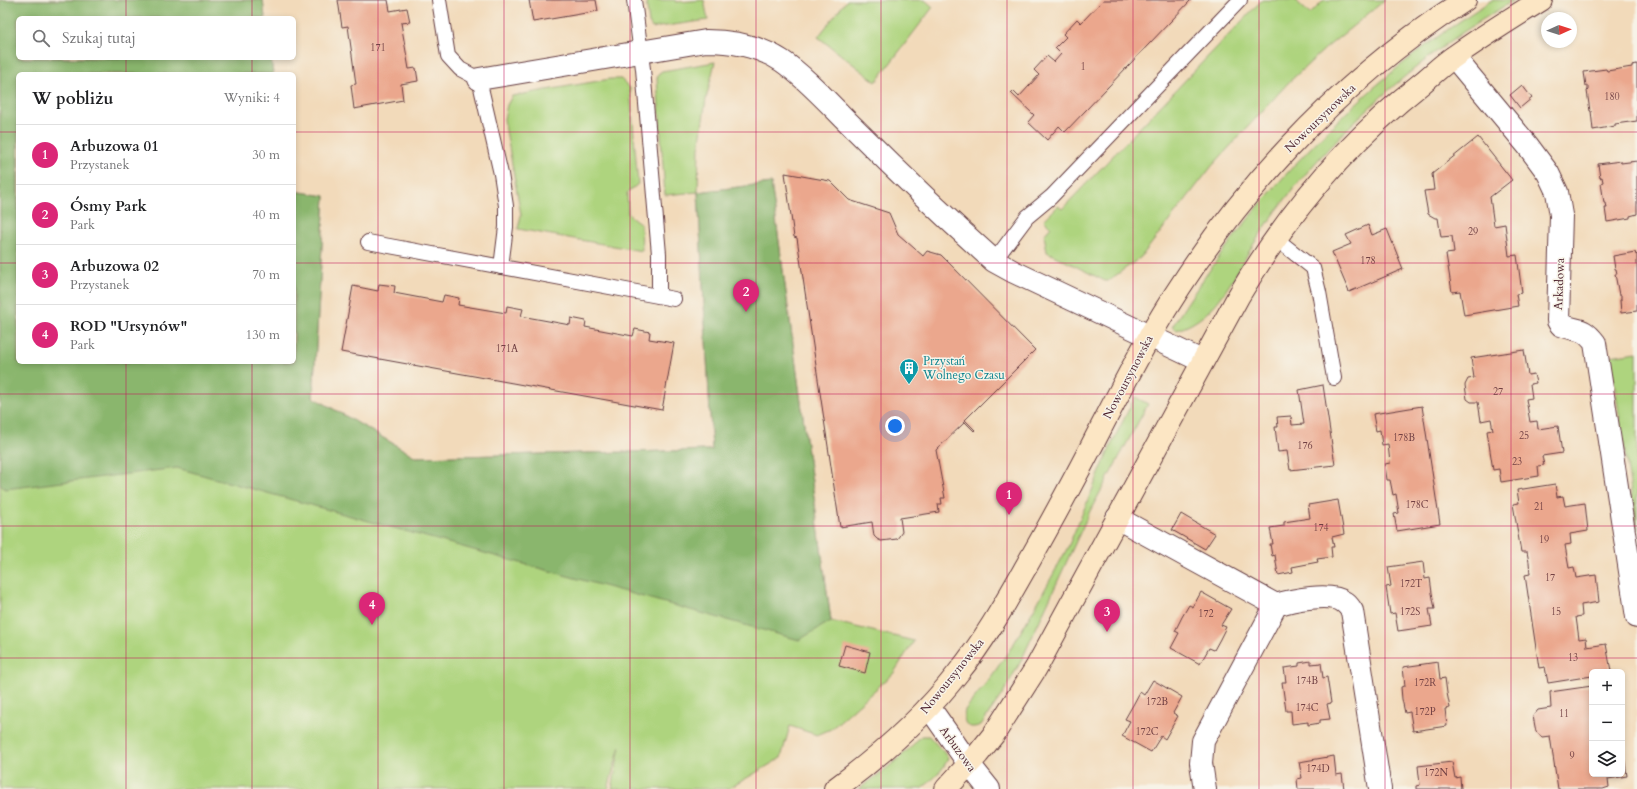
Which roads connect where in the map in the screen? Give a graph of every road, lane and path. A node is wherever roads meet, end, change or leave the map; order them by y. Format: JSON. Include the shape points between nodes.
{"nodes":[{"id":1,"x":439,"y":0,"type":"edge"},
{"id":2,"x":634,"y":0,"type":"edge"},
{"id":3,"x":1240,"y":0,"type":"edge"},
{"id":4,"x":1465,"y":0,"type":"edge"},
{"id":5,"x":1541,"y":0,"type":"edge"},
{"id":6,"x":641,"y":51,"type":"junction"},
{"id":7,"x":1454,"y":57,"type":"junction"},
{"id":8,"x":479,"y":80,"type":"junction"},
{"id":9,"x":1274,"y":238,"type":"junction"},
{"id":10,"x":368,"y":242,"type":"dead end"},
{"id":11,"x":994,"y":261,"type":"junction"},
{"id":12,"x":500,"y":267,"type":"junction"},
{"id":13,"x":659,"y":296,"type":"junction"},
{"id":14,"x":674,"y":299,"type":"dead end"},
{"id":15,"x":1149,"y":336,"type":"junction"},
{"id":16,"x":1202,"y":361,"type":"junction"},
{"id":17,"x":1334,"y":378,"type":"dead end"},
{"id":18,"x":1118,"y":518,"type":"junction"},
{"id":19,"x":1276,"y":605,"type":"junction"},
{"id":20,"x":1637,"y":617,"type":"edge"},
{"id":21,"x":929,"y":707,"type":"junction"},
{"id":22,"x":969,"y":764,"type":"junction"},
{"id":23,"x":835,"y":789,"type":"edge"},
{"id":24,"x":946,"y":789,"type":"edge"},
{"id":25,"x":989,"y":789,"type":"edge"},
{"id":26,"x":1205,"y":789,"type":"edge"},
{"id":27,"x":1380,"y":789,"type":"edge"}],
"edges":[{"from":1,"to":8,"type":"lane","via":[[448,56],[460,69]]},
{"from":2,"to":6,"type":"lane"},
{"from":3,"to":11,"type":"lane","via":[[1051,197],[1027,216]]},
{"from":4,"to":15,"type":"street","name":"Nowoursynowska","via":[[1413,36],[1371,70],[1294,142],[1264,174],[1213,239]]},
{"from":5,"to":7,"type":"street"},
{"from":6,"to":8,"type":"street"},
{"from":6,"to":11,"type":"street","via":[[722,41],[750,46],[781,60]]},
{"from":6,"to":13,"type":"lane","via":[[658,254]]},
{"from":7,"to":9,"type":"street","via":[[1364,133],[1303,200]]},
{"from":7,"to":20,"type":"street","name":"Arkadowa","via":[[1528,146],[1548,173],[1557,192],[1561,215],[1558,321],[1561,325],[1588,334],[1595,343]]},
{"from":8,"to":12,"type":"lane","via":[[506,206],[506,227]]},
{"from":9,"to":16,"type":"street"},
{"from":9,"to":17,"type":"lane","via":[[1313,268]]},
{"from":10,"to":12,"type":"lane"},
{"from":11,"to":15,"type":"street"},
{"from":12,"to":13,"type":"lane"},
{"from":13,"to":14,"type":"lane"},
{"from":15,"to":16,"type":"street"},
{"from":15,"to":21,"type":"street","name":"Nowoursynowska","via":[[1049,525],[984,637]]},
{"from":16,"to":18,"type":"street"},
{"from":18,"to":19,"type":"street"},
{"from":18,"to":22,"type":"street","via":[[1036,668],[994,734]]},
{"from":19,"to":26,"type":"street","via":[[1203,741],[1201,764]]},
{"from":19,"to":27,"type":"street","via":[[1292,600],[1335,598],[1344,602],[1352,611]]},
{"from":21,"to":22,"type":"street","name":"Arbuzowa"},
{"from":21,"to":23,"type":"street","name":"Nowoursynowska","via":[[869,764]]},
{"from":22,"to":24,"type":"street"},
{"from":22,"to":25,"type":"street","name":"Arbuzowa"}]}
